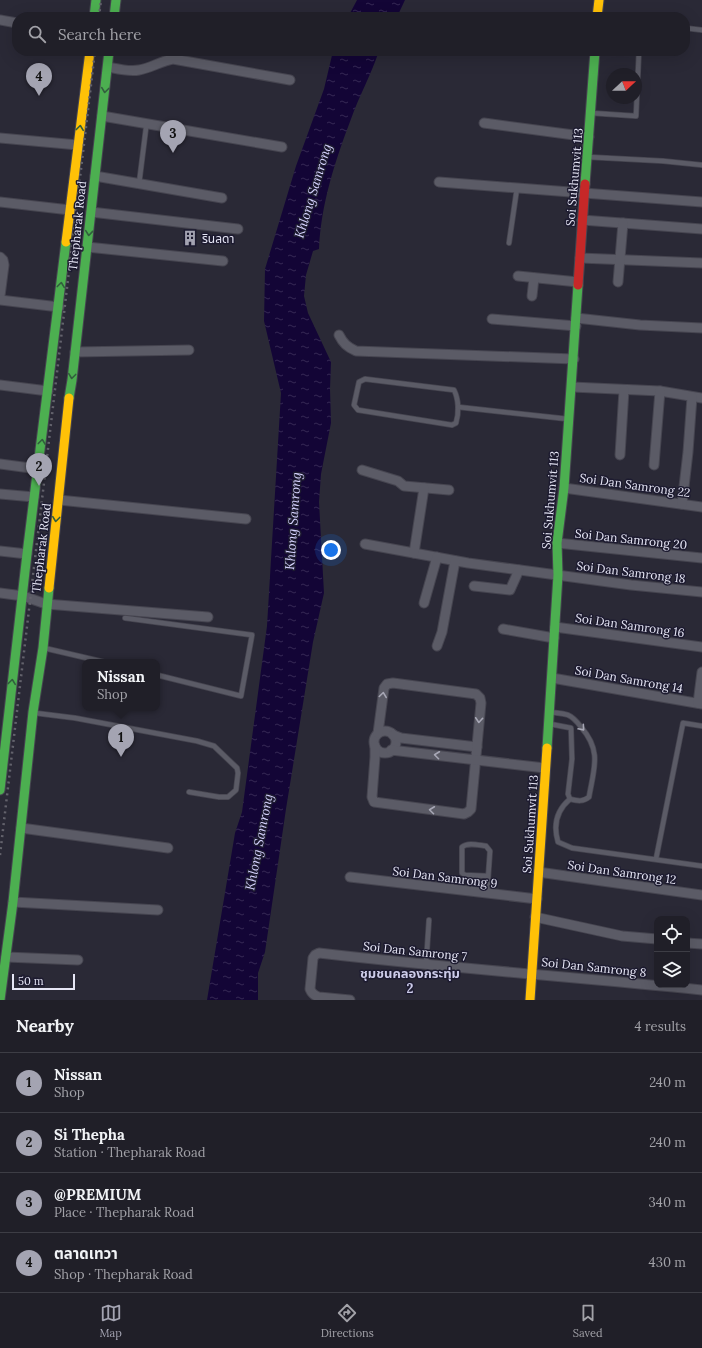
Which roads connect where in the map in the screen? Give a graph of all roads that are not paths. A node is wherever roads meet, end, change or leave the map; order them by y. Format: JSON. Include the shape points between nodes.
{"nodes":[{"id":1,"x":96,"y":0,"type":"edge"},
{"id":2,"x":116,"y":0,"type":"edge"},
{"id":3,"x":599,"y":0,"type":"edge"},
{"id":4,"x":95,"y":12,"type":"edge"},
{"id":5,"x":115,"y":12,"type":"edge"},
{"id":6,"x":598,"y":12,"type":"edge"},
{"id":7,"x":0,"y":20,"type":"edge"},
{"id":8,"x":12,"y":22,"type":"edge"},
{"id":9,"x":690,"y":29,"type":"edge"},
{"id":10,"x":702,"y":30,"type":"edge"},
{"id":11,"x":89,"y":56,"type":"edge"},
{"id":12,"x":109,"y":56,"type":"edge"},
{"id":13,"x":595,"y":56,"type":"edge"},
{"id":14,"x":640,"y":56,"type":"edge"},
{"id":15,"x":108,"y":67,"type":"junction"},
{"id":16,"x":290,"y":80,"type":"dead end"},
{"id":17,"x":591,"y":113,"type":"junction"},
{"id":18,"x":102,"y":116,"type":"junction"},
{"id":19,"x":484,"y":123,"type":"dead end"},
{"id":20,"x":146,"y":128,"type":"dead end"},
{"id":21,"x":589,"y":137,"type":"junction"},
{"id":22,"x":0,"y":138,"type":"edge"},
{"id":23,"x":78,"y":145,"type":"junction"},
{"id":24,"x":282,"y":147,"type":"dead end"},
{"id":25,"x":588,"y":157,"type":"junction"},
{"id":26,"x":702,"y":165,"type":"edge"},
{"id":27,"x":95,"y":176,"type":"junction"},
{"id":28,"x":439,"y":182,"type":"dead end"},
{"id":29,"x":138,"y":184,"type":"junction"},
{"id":30,"x":517,"y":187,"type":"junction"},
{"id":31,"x":584,"y":193,"type":"junction"},
{"id":32,"x":222,"y":198,"type":"dead end"},
{"id":33,"x":0,"y":202,"type":"edge"},
{"id":34,"x":702,"y":202,"type":"edge"},
{"id":35,"x":70,"y":210,"type":"junction"},
{"id":36,"x":91,"y":212,"type":"junction"},
{"id":37,"x":582,"y":220,"type":"junction"},
{"id":38,"x":623,"y":223,"type":"junction"},
{"id":39,"x":238,"y":229,"type":"dead end"},
{"id":40,"x":702,"y":229,"type":"edge"},
{"id":41,"x":509,"y":243,"type":"dead end"},
{"id":42,"x":87,"y":247,"type":"junction"},
{"id":43,"x":0,"y":257,"type":"edge"},
{"id":44,"x":580,"y":258,"type":"junction"},
{"id":45,"x":620,"y":259,"type":"junction"},
{"id":46,"x":223,"y":261,"type":"dead end"},
{"id":47,"x":702,"y":263,"type":"edge"},
{"id":48,"x":518,"y":276,"type":"dead end"},
{"id":49,"x":534,"y":278,"type":"junction"},
{"id":50,"x":578,"y":282,"type":"junction"},
{"id":51,"x":618,"y":282,"type":"dead end"},
{"id":52,"x":0,"y":296,"type":"edge"},
{"id":53,"x":532,"y":296,"type":"dead end"},
{"id":54,"x":0,"y":300,"type":"edge"},
{"id":55,"x":59,"y":307,"type":"junction"},
{"id":56,"x":492,"y":319,"type":"dead end"},
{"id":57,"x":576,"y":322,"type":"junction"},
{"id":58,"x":702,"y":328,"type":"edge"},
{"id":59,"x":338,"y":335,"type":"dead end"},
{"id":60,"x":189,"y":350,"type":"dead end"},
{"id":61,"x":75,"y":352,"type":"junction"},
{"id":62,"x":574,"y":359,"type":"junction"},
{"id":63,"x":0,"y":385,"type":"edge"},
{"id":64,"x":572,"y":387,"type":"junction"},
{"id":65,"x":48,"y":390,"type":"junction"},
{"id":66,"x":624,"y":390,"type":"junction"},
{"id":67,"x":660,"y":391,"type":"junction"},
{"id":68,"x":692,"y":397,"type":"junction"},
{"id":69,"x":702,"y":398,"type":"edge"},
{"id":70,"x":458,"y":408,"type":"junction"},
{"id":71,"x":569,"y":420,"type":"junction"},
{"id":72,"x":620,"y":455,"type":"dead end"},
{"id":73,"x":0,"y":464,"type":"edge"},
{"id":74,"x":654,"y":465,"type":"dead end"},
{"id":75,"x":38,"y":469,"type":"junction"},
{"id":76,"x":362,"y":470,"type":"dead end"},
{"id":77,"x":424,"y":488,"type":"junction"},
{"id":78,"x":564,"y":488,"type":"junction"},
{"id":79,"x":449,"y":490,"type":"dead end"},
{"id":80,"x":0,"y":494,"type":"edge"},
{"id":81,"x":34,"y":497,"type":"junction"},
{"id":82,"x":59,"y":500,"type":"junction"},
{"id":83,"x":682,"y":504,"type":"junction"},
{"id":84,"x":702,"y":506,"type":"edge"},
{"id":85,"x":246,"y":519,"type":"dead end"},
{"id":86,"x":557,"y":543,"type":"junction"},
{"id":87,"x":366,"y":544,"type":"dead end"},
{"id":88,"x":0,"y":551,"type":"edge"},
{"id":89,"x":414,"y":553,"type":"junction"},
{"id":90,"x":27,"y":554,"type":"junction"},
{"id":91,"x":437,"y":557,"type":"junction"},
{"id":92,"x":702,"y":558,"type":"edge"},
{"id":93,"x":455,"y":561,"type":"junction"},
{"id":94,"x":519,"y":570,"type":"junction"},
{"id":95,"x":558,"y":575,"type":"junction"},
{"id":96,"x":474,"y":586,"type":"dead end"},
{"id":97,"x":702,"y":592,"type":"edge"},
{"id":98,"x":0,"y":594,"type":"edge"},
{"id":99,"x":22,"y":596,"type":"junction"},
{"id":100,"x":424,"y":603,"type":"dead end"},
{"id":101,"x":46,"y":604,"type":"junction"},
{"id":102,"x":208,"y":617,"type":"dead end"},
{"id":103,"x":125,"y":618,"type":"dead end"},
{"id":104,"x":555,"y":627,"type":"junction"},
{"id":105,"x":504,"y":629,"type":"dead end"},
{"id":106,"x":554,"y":638,"type":"junction"},
{"id":107,"x":437,"y":646,"type":"dead end"},
{"id":108,"x":702,"y":647,"type":"edge"},
{"id":109,"x":42,"y":648,"type":"junction"},
{"id":110,"x":91,"y":659,"type":"edge"},
{"id":111,"x":702,"y":672,"type":"edge"},
{"id":112,"x":160,"y":676,"type":"edge"},
{"id":113,"x":552,"y":678,"type":"junction"},
{"id":114,"x":700,"y":703,"type":"edge"},
{"id":115,"x":34,"y":712,"type":"junction"},
{"id":116,"x":549,"y":712,"type":"junction"},
{"id":117,"x":548,"y":723,"type":"junction"},
{"id":118,"x":702,"y":726,"type":"edge"},
{"id":119,"x":378,"y":733,"type":"junction"},
{"id":120,"x":393,"y":735,"type":"junction"},
{"id":121,"x":375,"y":746,"type":"junction"},
{"id":122,"x":477,"y":747,"type":"junction"},
{"id":123,"x":391,"y":750,"type":"junction"},
{"id":124,"x":2,"y":757,"type":"edge"},
{"id":125,"x":476,"y":760,"type":"junction"},
{"id":126,"x":545,"y":768,"type":"junction"},
{"id":127,"x":0,"y":790,"type":"edge"},
{"id":128,"x":189,"y":792,"type":"dead end"},
{"id":129,"x":570,"y":799,"type":"junction"},
{"id":130,"x":21,"y":828,"type":"junction"},
{"id":131,"x":168,"y":848,"type":"dead end"},
{"id":132,"x":656,"y":859,"type":"junction"},
{"id":133,"x":702,"y":866,"type":"edge"},
{"id":134,"x":538,"y":872,"type":"junction"},
{"id":135,"x":488,"y":876,"type":"junction"},
{"id":136,"x":350,"y":878,"type":"dead end"},
{"id":137,"x":487,"y":894,"type":"junction"},
{"id":138,"x":702,"y":895,"type":"edge"},
{"id":139,"x":537,"y":899,"type":"junction"},
{"id":140,"x":13,"y":902,"type":"junction"},
{"id":141,"x":158,"y":910,"type":"dead end"},
{"id":142,"x":535,"y":917,"type":"junction"},
{"id":143,"x":430,"y":920,"type":"dead end"},
{"id":144,"x":654,"y":939,"type":"edge"},
{"id":145,"x":690,"y":943,"type":"edge"},
{"id":146,"x":702,"y":944,"type":"edge"},
{"id":147,"x":6,"y":957,"type":"junction"},
{"id":148,"x":78,"y":960,"type":"dead end"},
{"id":149,"x":426,"y":965,"type":"junction"},
{"id":150,"x":532,"y":973,"type":"junction"},
{"id":151,"x":702,"y":990,"type":"edge"},
{"id":152,"x":0,"y":1000,"type":"edge"},
{"id":153,"x":350,"y":1000,"type":"edge"},
{"id":154,"x":530,"y":1000,"type":"edge"}],
"edges":[{"from":1,"to":4,"type":"main road"},
{"from":2,"to":5,"type":"main road"},
{"from":3,"to":6,"type":"main road"},
{"from":7,"to":8,"type":"street"},
{"from":9,"to":10,"type":"lane"},
{"from":23,"to":11,"type":"main road","name":"Thepharak Road","one_way":true},
{"from":12,"to":15,"type":"main road","name":"Thepharak Road"},
{"from":13,"to":17,"type":"main road","name":"Soi Sukhumvit 113"},
{"from":14,"to":17,"type":"lane","via":[[636,116]]},
{"from":15,"to":16,"type":"street","via":[[140,70],[173,59]]},
{"from":15,"to":18,"type":"main road","name":"Thepharak Road","one_way":true},
{"from":17,"to":21,"type":"main road","name":"Soi Sukhumvit 113"},
{"from":18,"to":24,"type":"street"},
{"from":18,"to":27,"type":"main road","name":"Thepharak Road"},
{"from":19,"to":21,"type":"street"},
{"from":20,"to":29,"type":"lane"},
{"from":21,"to":25,"type":"main road","name":"Soi Sukhumvit 113"},
{"from":22,"to":23,"type":"street"},
{"from":23,"to":35,"type":"main road","name":"Thepharak Road"},
{"from":25,"to":26,"type":"lane"},
{"from":25,"to":31,"type":"main road","name":"Soi Sukhumvit 113"},
{"from":27,"to":29,"type":"street"},
{"from":27,"to":36,"type":"main road","name":"Thepharak Road"},
{"from":28,"to":30,"type":"street"},
{"from":29,"to":32,"type":"street"},
{"from":30,"to":31,"type":"street"},
{"from":30,"to":41,"type":"lane"},
{"from":31,"to":34,"type":"street"},
{"from":31,"to":37,"type":"main road","name":"Soi Sukhumvit 113"},
{"from":33,"to":35,"type":"street"},
{"from":55,"to":35,"type":"main road","name":"Thepharak Road","one_way":true},
{"from":36,"to":39,"type":"street"},
{"from":36,"to":42,"type":"main road","name":"Thepharak Road","one_way":true},
{"from":37,"to":38,"type":"street"},
{"from":37,"to":44,"type":"main road","name":"Soi Sukhumvit 113"},
{"from":38,"to":40,"type":"street"},
{"from":38,"to":45,"type":"street"},
{"from":42,"to":46,"type":"street"},
{"from":42,"to":61,"type":"main road","name":"Thepharak Road"},
{"from":43,"to":52,"type":"street","via":[[4,265]]},
{"from":44,"to":45,"type":"street"},
{"from":44,"to":50,"type":"main road","name":"Soi Sukhumvit 113"},
{"from":45,"to":47,"type":"street"},
{"from":45,"to":51,"type":"street"},
{"from":48,"to":49,"type":"street"},
{"from":49,"to":50,"type":"street"},
{"from":49,"to":53,"type":"street"},
{"from":50,"to":57,"type":"main road","name":"Soi Sukhumvit 113"},
{"from":54,"to":55,"type":"street"},
{"from":55,"to":65,"type":"main road","name":"Thepharak Road"},
{"from":56,"to":57,"type":"street"},
{"from":57,"to":58,"type":"street"},
{"from":57,"to":62,"type":"main road","name":"Soi Sukhumvit 113"},
{"from":59,"to":62,"type":"street","via":[[349,348],[356,351]]},
{"from":60,"to":61,"type":"street"},
{"from":61,"to":82,"type":"main road","name":"Thepharak Road","one_way":true},
{"from":62,"to":64,"type":"main road","name":"Soi Sukhumvit 113"},
{"from":63,"to":65,"type":"street"},
{"from":64,"to":66,"type":"street"},
{"from":64,"to":71,"type":"main road","name":"Soi Sukhumvit 113"},
{"from":75,"to":65,"type":"main road","name":"Thepharak Road","one_way":true},
{"from":66,"to":67,"type":"street"},
{"from":66,"to":72,"type":"street"},
{"from":67,"to":68,"type":"street"},
{"from":67,"to":74,"type":"street"},
{"from":68,"to":69,"type":"street"},
{"from":68,"to":83,"type":"street"},
{"from":70,"to":70,"type":"lane","via":[[456,394],[450,388],[365,379],[359,382],[354,405],[358,410],[452,425],[456,424]]},
{"from":70,"to":71,"type":"lane"},
{"from":71,"to":78,"type":"main road","name":"Soi Sukhumvit 113"},
{"from":73,"to":75,"type":"street"},
{"from":75,"to":81,"type":"main road","name":"Thepharak Road"},
{"from":76,"to":77,"type":"street","via":[[398,481],[404,486]]},
{"from":77,"to":79,"type":"street"},
{"from":77,"to":89,"type":"street"},
{"from":78,"to":83,"type":"street","name":"Soi Dan Samrong 22"},
{"from":78,"to":86,"type":"main road","name":"Soi Sukhumvit 113"},
{"from":80,"to":81,"type":"street"},
{"from":81,"to":90,"type":"main road","name":"Thepharak Road"},
{"from":82,"to":85,"type":"street"},
{"from":82,"to":101,"type":"main road","name":"Thepharak Road","one_way":true},
{"from":83,"to":84,"type":"street","name":"Soi Dan Samrong 22"},
{"from":86,"to":92,"type":"street","name":"Soi Dan Samrong 20"},
{"from":86,"to":95,"type":"main road","name":"Soi Sukhumvit 113"},
{"from":87,"to":89,"type":"street","name":"Soi Dan Samrong 18"},
{"from":88,"to":90,"type":"street"},
{"from":89,"to":91,"type":"street","name":"Soi Dan Samrong 18"},
{"from":90,"to":99,"type":"main road","name":"Thepharak Road"},
{"from":91,"to":93,"type":"street","name":"Soi Dan Samrong 18"},
{"from":91,"to":100,"type":"street"},
{"from":93,"to":94,"type":"street","name":"Soi Dan Samrong 18"},
{"from":93,"to":107,"type":"street"},
{"from":94,"to":95,"type":"street","name":"Soi Dan Samrong 18"},
{"from":94,"to":96,"type":"street","via":[[510,590]]},
{"from":95,"to":97,"type":"street","name":"Soi Dan Samrong 18"},
{"from":95,"to":104,"type":"main road","name":"Soi Sukhumvit 113"},
{"from":98,"to":99,"type":"street"},
{"from":99,"to":101,"type":"street"},
{"from":124,"to":99,"type":"main road","name":"Thepharak Road","one_way":true},
{"from":101,"to":102,"type":"street"},
{"from":101,"to":109,"type":"main road","name":"Thepharak Road"},
{"from":103,"to":112,"type":"lane","via":[[252,635],[241,696]]},
{"from":104,"to":106,"type":"main road","name":"Soi Sukhumvit 113"},
{"from":104,"to":108,"type":"street","name":"Soi Dan Samrong 16"},
{"from":105,"to":106,"type":"street"},
{"from":106,"to":113,"type":"main road","name":"Soi Sukhumvit 113"},
{"from":109,"to":110,"type":"lane"},
{"from":109,"to":115,"type":"main road","name":"Thepharak Road"},
{"from":111,"to":114,"type":"street"},
{"from":113,"to":114,"type":"street","name":"Soi Dan Samrong 14"},
{"from":113,"to":116,"type":"main road","name":"Soi Sukhumvit 113"},
{"from":115,"to":128,"type":"lane","via":[[197,741],[214,746],[237,768],[236,790],[228,797]]},
{"from":115,"to":130,"type":"main road","name":"Thepharak Road"},
{"from":116,"to":117,"type":"main road","name":"Soi Sukhumvit 113"},
{"from":116,"to":129,"type":"lane","one_way":true,"via":[[568,714],[576,720],[593,743],[596,754],[589,797],[585,801]]},
{"from":117,"to":126,"type":"main road","name":"Soi Sukhumvit 113"},
{"from":117,"to":129,"type":"lane","via":[[571,728],[572,759],[568,794]]},
{"from":118,"to":132,"type":"lane","via":[[683,723]]},
{"from":119,"to":120,"type":"street","via":[[385,731]]},
{"from":119,"to":121,"type":"street","via":[[374,739]]},
{"from":119,"to":122,"type":"street","one_way":true,"via":[[384,688],[387,684],[476,694],[481,703]]},
{"from":120,"to":122,"type":"street"},
{"from":120,"to":123,"type":"street","via":[[395,743]]},
{"from":121,"to":123,"type":"street","via":[[383,753]]},
{"from":125,"to":121,"type":"street","one_way":true,"via":[[471,809],[464,814],[379,803],[374,802],[372,797]]},
{"from":122,"to":125,"type":"street"},
{"from":125,"to":123,"type":"street","one_way":true},
{"from":124,"to":127,"type":"main road","name":"Thepharak Road"},
{"from":125,"to":126,"type":"street"},
{"from":126,"to":134,"type":"main road","name":"Soi Sukhumvit 113"},
{"from":129,"to":132,"type":"lane","via":[[557,815],[558,842],[572,848]]},
{"from":130,"to":131,"type":"street"},
{"from":130,"to":140,"type":"main road","name":"Thepharak Road"},
{"from":132,"to":133,"type":"lane"},
{"from":134,"to":138,"type":"street","name":"Soi Dan Samrong 12"},
{"from":134,"to":139,"type":"main road","name":"Soi Sukhumvit 113"},
{"from":135,"to":135,"type":"lane","via":[[462,873],[464,845],[488,848]]},
{"from":135,"to":137,"type":"lane"},
{"from":136,"to":137,"type":"street","name":"Soi Dan Samrong 9"},
{"from":137,"to":139,"type":"street","name":"Soi Dan Samrong 9"},
{"from":139,"to":142,"type":"main road","name":"Soi Sukhumvit 113"},
{"from":140,"to":141,"type":"street"},
{"from":140,"to":147,"type":"main road","name":"Thepharak Road"},
{"from":142,"to":144,"type":"street","via":[[622,936]]},
{"from":142,"to":150,"type":"main road","name":"Soi Sukhumvit 113"},
{"from":143,"to":149,"type":"lane"},
{"from":145,"to":146,"type":"street"},
{"from":147,"to":148,"type":"street"},
{"from":147,"to":152,"type":"main road","name":"Thepharak Road"},
{"from":149,"to":150,"type":"street","name":"Soi Dan Samrong 7"},
{"from":149,"to":153,"type":"street","name":"Soi Dan Samrong 7","via":[[320,953],[315,955],[310,989],[315,996]]},
{"from":150,"to":151,"type":"street","name":"Soi Dan Samrong 8"},
{"from":150,"to":154,"type":"main road","name":"Soi Sukhumvit 113"}]}
